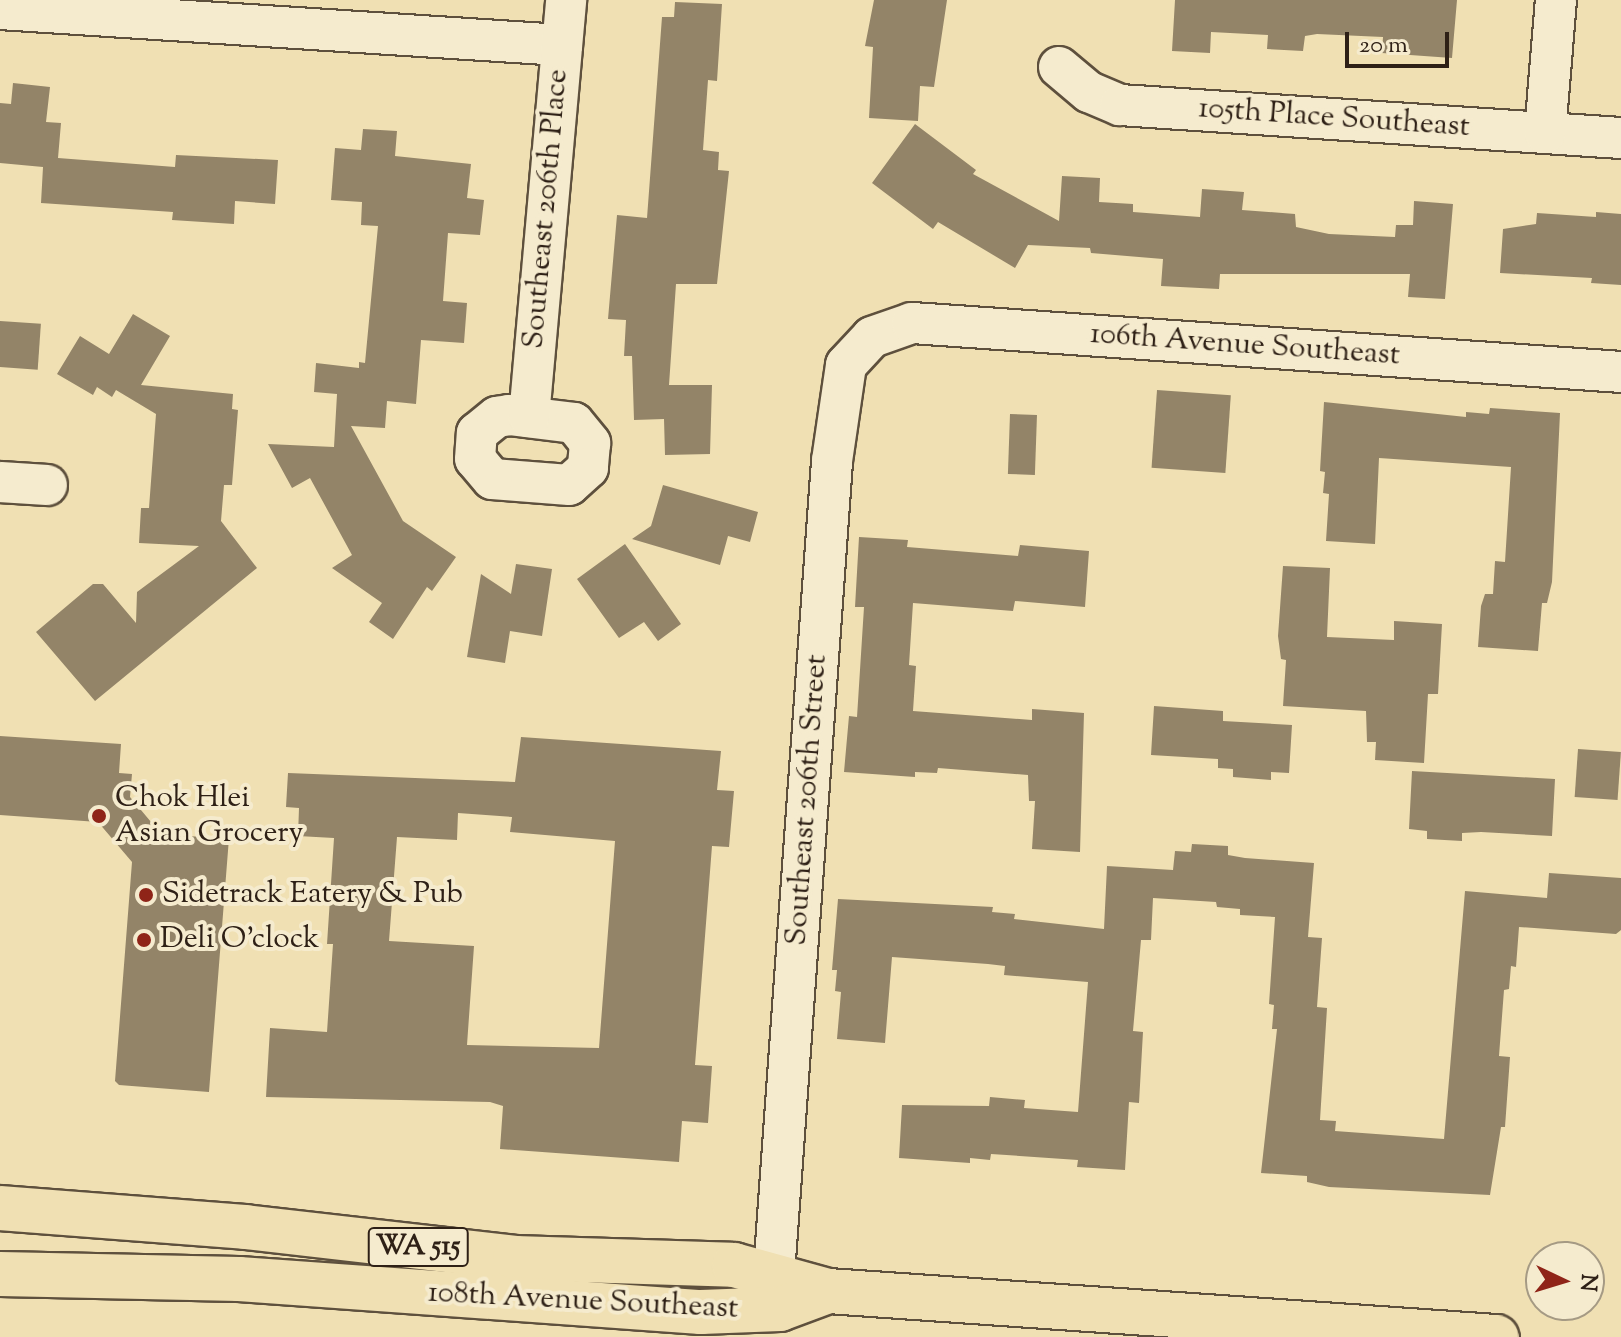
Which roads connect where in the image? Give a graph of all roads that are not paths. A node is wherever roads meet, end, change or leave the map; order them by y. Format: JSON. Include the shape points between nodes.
{"nodes":[{"id":1,"x":566,"y":0,"type":"edge"},
{"id":2,"x":1556,"y":0,"type":"edge"},
{"id":3,"x":0,"y":9,"type":"edge"},
{"id":4,"x":287,"y":13,"type":"edge"},
{"id":5,"x":562,"y":45,"type":"junction"},
{"id":6,"x":1059,"y":67,"type":"dead end"},
{"id":7,"x":1545,"y":133,"type":"junction"},
{"id":8,"x":1621,"y":138,"type":"edge"},
{"id":9,"x":872,"y":337,"type":"joint"},
{"id":10,"x":1621,"y":372,"type":"edge"},
{"id":11,"x":529,"y":417,"type":"dead end"},
{"id":12,"x":0,"y":482,"type":"edge"},
{"id":13,"x":47,"y":485,"type":"dead end"},
{"id":14,"x":0,"y":1208,"type":"edge"},
{"id":15,"x":774,"y":1273,"type":"junction"},
{"id":16,"x":0,"y":1274,"type":"edge"},
{"id":17,"x":828,"y":1291,"type":"junction"},
{"id":18,"x":1496,"y":1337,"type":"edge"}],
"edges":[{"from":1,"to":5,"type":"street","name":"Southeast 206th Place"},
{"from":2,"to":7,"type":"street"},
{"from":3,"to":4,"type":"street"},
{"from":4,"to":5,"type":"street"},
{"from":5,"to":11,"type":"street","name":"Southeast 206th Place"},
{"from":6,"to":7,"type":"street","name":"105th Place Southeast","via":[[1089,92],[1120,105]]},
{"from":7,"to":8,"type":"street","name":"105th Place Southeast"},
{"from":9,"to":10,"type":"street","name":"106th Avenue Southeast","via":[[912,323]]},
{"from":9,"to":15,"type":"street","name":"Southeast 206th Street","via":[[846,365],[832,461]]},
{"from":12,"to":13,"type":"street"},
{"from":14,"to":15,"type":"main road","name":"108th Avenue Southeast","number":"WA 515","via":[[515,1258],[734,1265]]},
{"from":15,"to":17,"type":"main road","name":"108th Avenue Southeast","number":"WA 515"},
{"from":16,"to":17,"type":"main road","name":"108th Avenue Southeast","number":"WA 515","via":[[239,1279],[701,1312],[780,1309]]},
{"from":17,"to":18,"type":"main road","name":"108th Avenue Southeast","number":"WA 515"}]}
